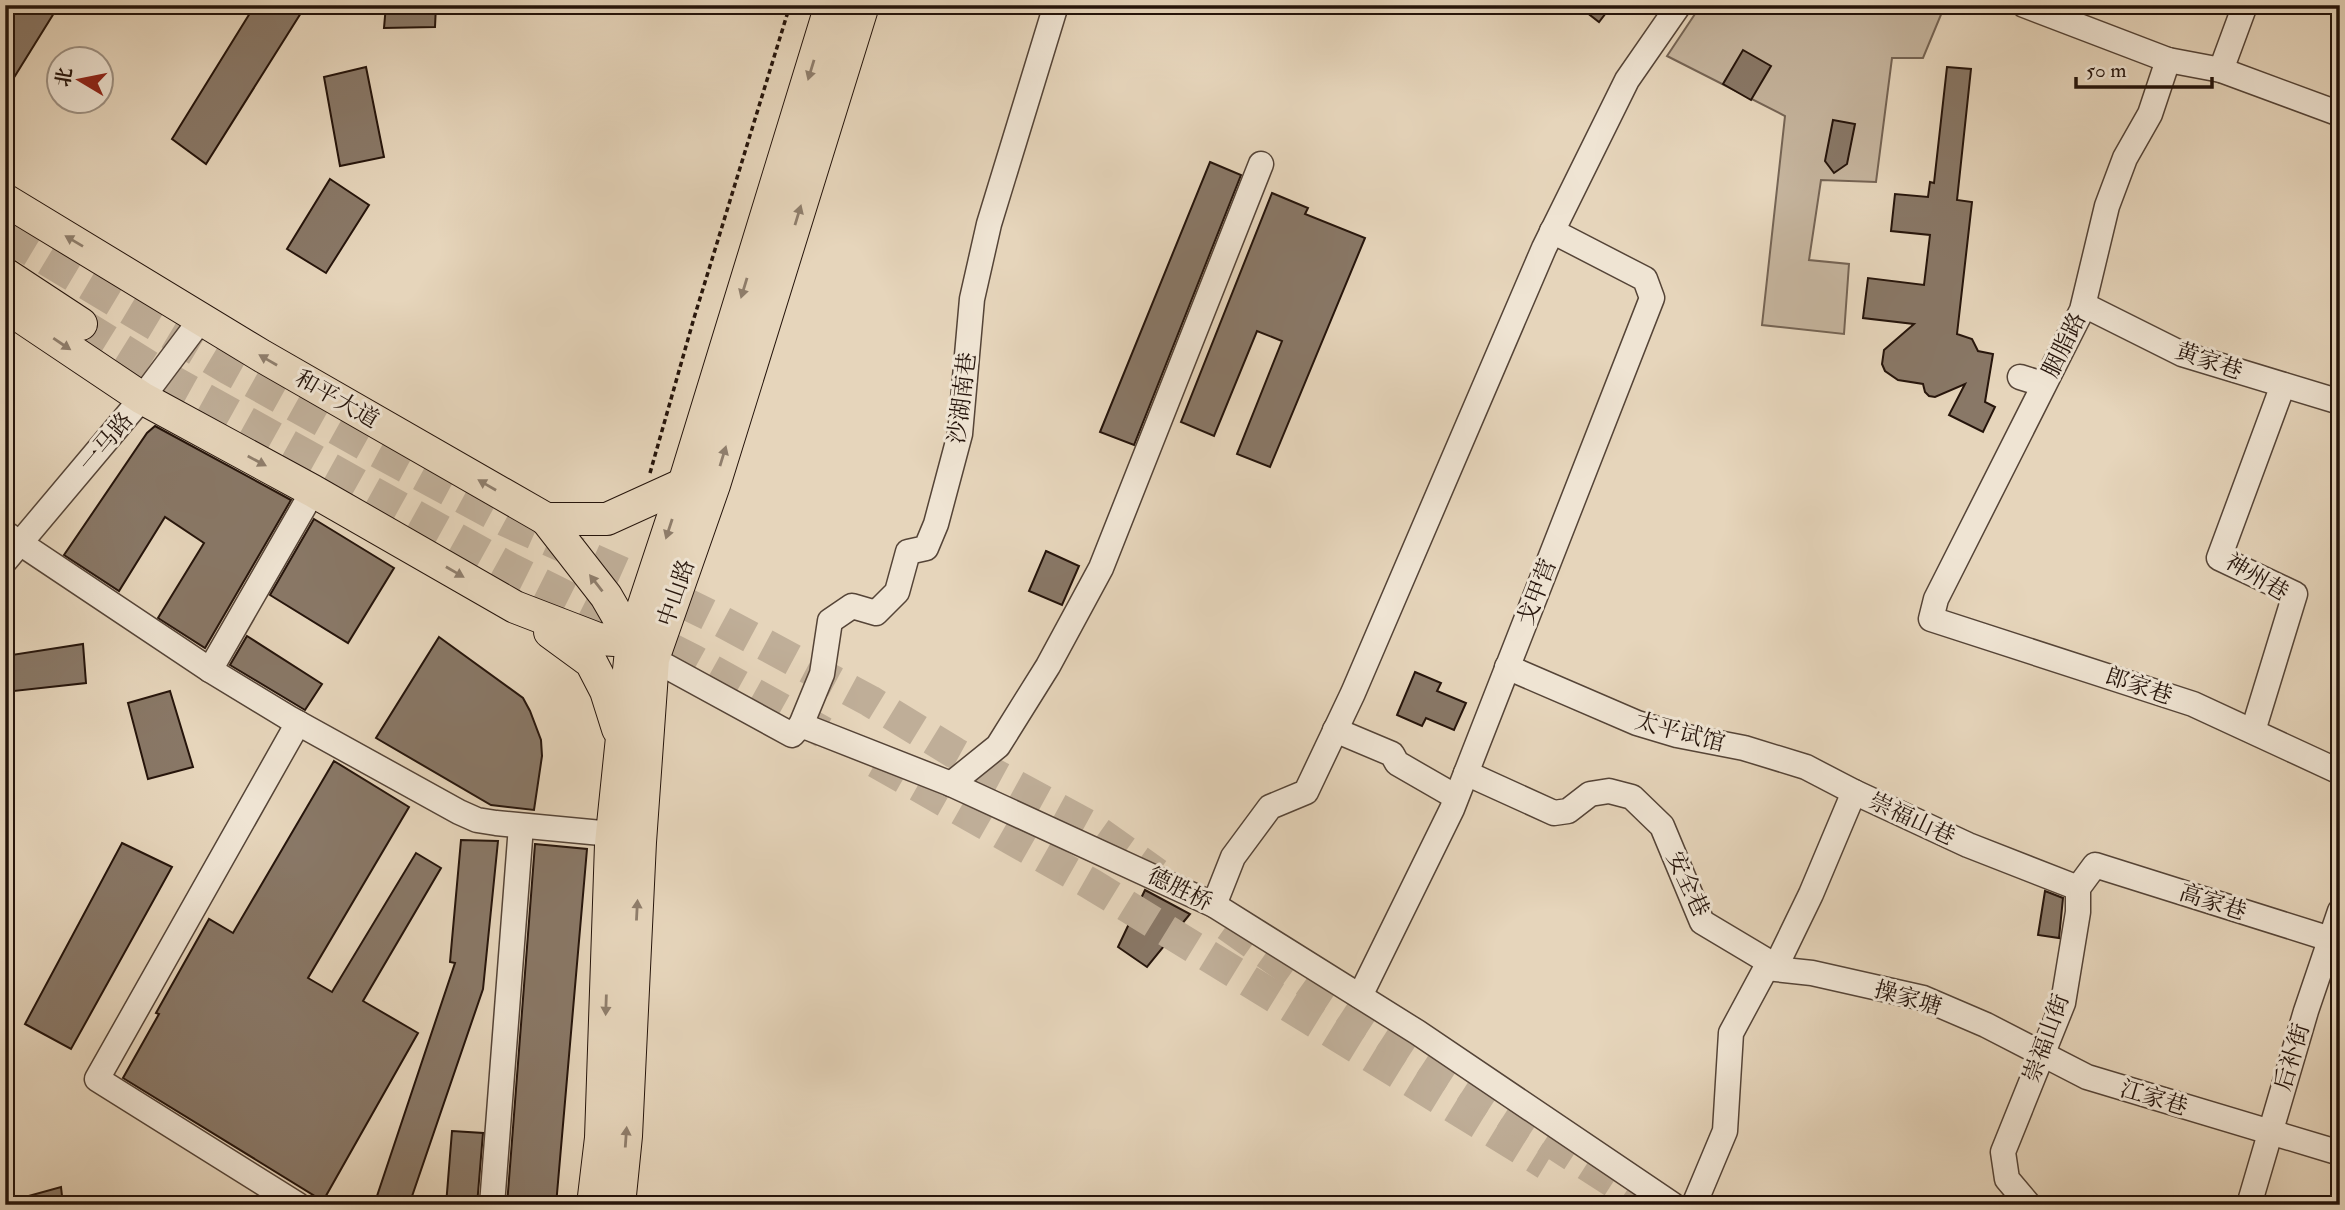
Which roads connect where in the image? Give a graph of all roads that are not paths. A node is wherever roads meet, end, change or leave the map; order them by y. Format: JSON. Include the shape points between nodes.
{"nodes":[{"id":1,"x":831,"y":5,"type":"edge"},
{"id":2,"x":863,"y":5,"type":"edge"},
{"id":3,"x":1056,"y":5,"type":"edge"},
{"id":4,"x":1679,"y":5,"type":"edge"},
{"id":5,"x":2024,"y":5,"type":"edge"},
{"id":6,"x":2245,"y":5,"type":"edge"},
{"id":7,"x":2168,"y":60,"type":"junction"},
{"id":8,"x":2221,"y":69,"type":"junction"},
{"id":9,"x":2340,"y":114,"type":"edge"},
{"id":10,"x":1261,"y":164,"type":"dead end"},
{"id":11,"x":5,"y":200,"type":"edge"},
{"id":12,"x":1552,"y":231,"type":"junction"},
{"id":13,"x":5,"y":274,"type":"edge"},
{"id":14,"x":2084,"y":305,"type":"junction"},
{"id":15,"x":5,"y":306,"type":"edge"},
{"id":16,"x":202,"y":318,"type":"junction"},
{"id":17,"x":81,"y":324,"type":"tunnel mouth"},
{"id":18,"x":2283,"y":385,"type":"junction"},
{"id":19,"x":142,"y":398,"type":"junction"},
{"id":20,"x":2340,"y":402,"type":"edge"},
{"id":21,"x":684,"y":484,"type":"junction"},
{"id":22,"x":313,"y":491,"type":"junction"},
{"id":23,"x":546,"y":519,"type":"junction"},
{"id":24,"x":11,"y":546,"type":"edge"},
{"id":25,"x":515,"y":607,"type":"junction"},
{"id":26,"x":1931,"y":619,"type":"joint"},
{"id":27,"x":642,"y":650,"type":"junction"},
{"id":28,"x":1507,"y":667,"type":"junction"},
{"id":29,"x":210,"y":670,"type":"junction"},
{"id":30,"x":298,"y":723,"type":"junction"},
{"id":31,"x":801,"y":725,"type":"junction"},
{"id":32,"x":1335,"y":730,"type":"junction"},
{"id":33,"x":2253,"y":731,"type":"junction"},
{"id":34,"x":621,"y":741,"type":"junction"},
{"id":35,"x":2340,"y":772,"type":"edge"},
{"id":36,"x":1466,"y":773,"type":"junction"},
{"id":37,"x":950,"y":784,"type":"junction"},
{"id":38,"x":1854,"y":792,"type":"junction"},
{"id":39,"x":1456,"y":797,"type":"junction"},
{"id":40,"x":521,"y":826,"type":"junction"},
{"id":41,"x":612,"y":834,"type":"junction"},
{"id":42,"x":2078,"y":888,"type":"junction"},
{"id":43,"x":1214,"y":905,"type":"junction"},
{"id":44,"x":2340,"y":911,"type":"edge"},
{"id":45,"x":2330,"y":939,"type":"junction"},
{"id":46,"x":1766,"y":968,"type":"junction"},
{"id":47,"x":1360,"y":996,"type":"junction"},
{"id":48,"x":2042,"y":1056,"type":"junction"},
{"id":49,"x":2269,"y":1131,"type":"junction"},
{"id":50,"x":2340,"y":1153,"type":"edge"},
{"id":51,"x":298,"y":1205,"type":"edge"},
{"id":52,"x":492,"y":1205,"type":"edge"},
{"id":53,"x":593,"y":1205,"type":"edge"},
{"id":54,"x":619,"y":1205,"type":"edge"},
{"id":55,"x":1673,"y":1205,"type":"edge"},
{"id":56,"x":1695,"y":1205,"type":"edge"},
{"id":57,"x":2029,"y":1205,"type":"edge"},
{"id":58,"x":2249,"y":1205,"type":"edge"}],
"edges":[{"from":1,"to":21,"type":"main road","name":"中山路","one_way":true},
{"from":27,"to":2,"type":"main road","name":"中山路","one_way":true,"via":[[714,485]]},
{"from":3,"to":31,"type":"street","name":"沙湖南巷","via":[[989,224],[972,299],[960,435],[936,524],[926,548],[908,552],[897,592],[876,613],[852,606],[830,621],[822,674]]},
{"from":4,"to":12,"type":"street","via":[[1627,80]]},
{"from":5,"to":7,"type":"street"},
{"from":6,"to":8,"type":"street"},
{"from":7,"to":8,"type":"street"},
{"from":7,"to":14,"type":"street","name":"胭脂路","via":[[2150,114],[2125,158],[2107,206]]},
{"from":8,"to":9,"type":"street"},
{"from":10,"to":37,"type":"street","via":[[1101,568],[998,746]]},
{"from":16,"to":11,"type":"main road","name":"和平大道","one_way":true},
{"from":12,"to":28,"type":"street","name":"戈甲营","via":[[1645,279],[1652,298]]},
{"from":12,"to":32,"type":"street"},
{"from":13,"to":17,"type":"main road"},
{"from":14,"to":18,"type":"street","name":"黄家巷","via":[[2182,354]]},
{"from":14,"to":26,"type":"street","name":"胭脂路","via":[[1936,599]]},
{"from":15,"to":19,"type":"main road","one_way":true},
{"from":16,"to":19,"type":"street","name":"一马路"},
{"from":23,"to":16,"type":"main road","name":"和平大道","one_way":true},
{"from":18,"to":20,"type":"street","name":"黄家巷"},
{"from":18,"to":33,"type":"street","name":"神州巷","via":[[2219,558],[2295,594]]},
{"from":19,"to":22,"type":"main road","one_way":true},
{"from":19,"to":24,"type":"street","name":"一马路"},
{"from":21,"to":23,"type":"main road","name":"和平大道","via":[[607,519]]},
{"from":21,"to":27,"type":"main road","name":"中山路","one_way":true},
{"from":22,"to":25,"type":"main road","one_way":true},
{"from":22,"to":29,"type":"street"},
{"from":27,"to":23,"type":"main road","one_way":true},
{"from":24,"to":29,"type":"street"},
{"from":25,"to":27,"type":"main road","via":[[598,639]]},
{"from":25,"to":34,"type":"main road","via":[[591,662],[606,691]]},
{"from":26,"to":33,"type":"street","name":"郎家巷","via":[[2193,704]]},
{"from":27,"to":31,"type":"street","name":"德胜桥","via":[[792,735]]},
{"from":27,"to":34,"type":"main road","name":"中山路"},
{"from":54,"to":27,"type":"main road","name":"中山路","one_way":true,"via":[[640,842]]},
{"from":28,"to":36,"type":"street","name":"戈甲营"},
{"from":28,"to":38,"type":"street","name":"太平试馆","via":[[1637,723],[1806,767]]},
{"from":29,"to":30,"type":"street"},
{"from":30,"to":40,"type":"street","via":[[459,813]]},
{"from":30,"to":51,"type":"street","via":[[97,1079]]},
{"from":31,"to":37,"type":"street","name":"德胜桥"},
{"from":32,"to":39,"type":"street","via":[[1392,754],[1397,763]]},
{"from":32,"to":43,"type":"street","via":[[1306,792],[1270,807],[1233,857]]},
{"from":33,"to":35,"type":"street","name":"郎家巷"},
{"from":34,"to":41,"type":"main road","name":"中山路"},
{"from":36,"to":39,"type":"street","name":"戈甲营"},
{"from":36,"to":46,"type":"street","name":"安全巷","via":[[1555,813],[1568,811],[1590,794],[1609,791],[1632,797],[1662,826],[1702,922],[1764,959]]},
{"from":37,"to":43,"type":"street","name":"德胜桥"},
{"from":38,"to":42,"type":"street","name":"崇福山巷","via":[[1968,845]]},
{"from":38,"to":46,"type":"street","name":"崇福山巷","via":[[1778,962]]},
{"from":39,"to":47,"type":"street","name":"戈甲营"},
{"from":40,"to":41,"type":"street"},
{"from":40,"to":52,"type":"street"},
{"from":41,"to":53,"type":"main road","name":"中山路","one_way":true,"via":[[601,1139]]},
{"from":42,"to":45,"type":"street","name":"高家巷","via":[[2095,864]]},
{"from":42,"to":48,"type":"street","name":"崇福山街","via":[[2063,1003]]},
{"from":43,"to":47,"type":"street","name":"德胜桥"},
{"from":44,"to":45,"type":"street","name":"后补街"},
{"from":45,"to":49,"type":"street","name":"后补街"},
{"from":46,"to":48,"type":"street","name":"操家塘","via":[[1812,973],[1923,998]]},
{"from":46,"to":56,"type":"street","via":[[1731,1033],[1725,1130]]},
{"from":47,"to":55,"type":"street","name":"德胜桥"},
{"from":48,"to":49,"type":"street","name":"江家巷","via":[[2087,1077]]},
{"from":48,"to":57,"type":"street","name":"崇福山街","via":[[2003,1152],[2007,1179]]},
{"from":49,"to":50,"type":"street","name":"江家巷"},
{"from":49,"to":58,"type":"street","name":"后补街"}]}
